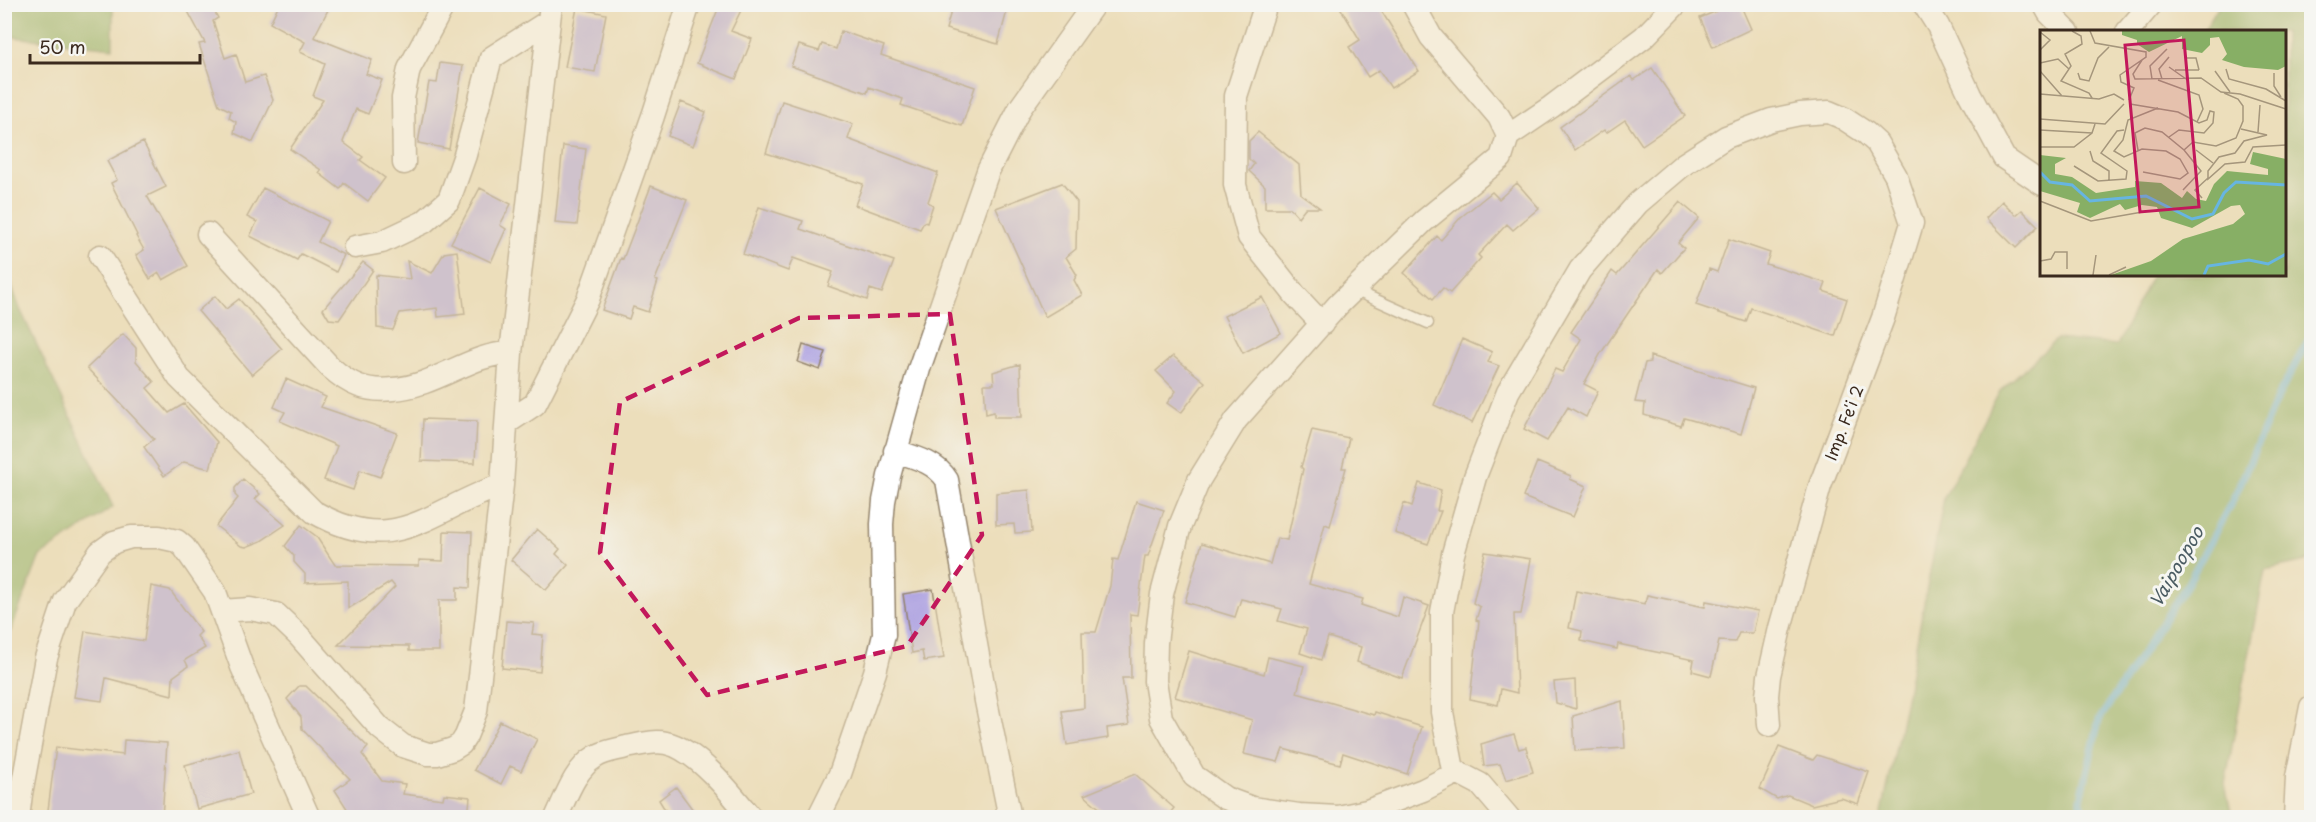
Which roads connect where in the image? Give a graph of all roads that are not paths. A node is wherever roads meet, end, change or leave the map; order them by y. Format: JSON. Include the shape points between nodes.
{"nodes":[{"id":1,"x":444,"y":4,"type":"edge"},
{"id":2,"x":689,"y":4,"type":"edge"},
{"id":3,"x":1094,"y":4,"type":"edge"},
{"id":4,"x":1266,"y":4,"type":"edge"},
{"id":5,"x":1413,"y":4,"type":"edge"},
{"id":6,"x":1676,"y":4,"type":"edge"},
{"id":7,"x":1924,"y":4,"type":"edge"},
{"id":8,"x":2044,"y":4,"type":"edge"},
{"id":9,"x":2151,"y":4,"type":"edge"},
{"id":10,"x":550,"y":13,"type":"edge"},
{"id":11,"x":2066,"y":30,"type":"edge"},
{"id":12,"x":2129,"y":30,"type":"edge"},
{"id":13,"x":1508,"y":136,"type":"junction"},
{"id":14,"x":404,"y":164,"type":"dead end"},
{"id":15,"x":2040,"y":183,"type":"edge"},
{"id":16,"x":208,"y":234,"type":"dead end"},
{"id":17,"x":355,"y":247,"type":"dead end"},
{"id":18,"x":100,"y":256,"type":"dead end"},
{"id":19,"x":1354,"y":290,"type":"junction"},
{"id":20,"x":1428,"y":323,"type":"dead end"},
{"id":21,"x":1322,"y":324,"type":"junction"},
{"id":22,"x":511,"y":353,"type":"junction"},
{"id":23,"x":508,"y":422,"type":"junction"},
{"id":24,"x":895,"y":450,"type":"junction"},
{"id":25,"x":502,"y":485,"type":"junction"},
{"id":26,"x":222,"y":611,"type":"junction"},
{"id":27,"x":2311,"y":707,"type":"edge"},
{"id":28,"x":1769,"y":725,"type":"dead end"},
{"id":29,"x":1458,"y":772,"type":"junction"},
{"id":30,"x":18,"y":818,"type":"edge"},
{"id":31,"x":309,"y":818,"type":"edge"},
{"id":32,"x":556,"y":818,"type":"edge"},
{"id":33,"x":751,"y":818,"type":"edge"},
{"id":34,"x":818,"y":818,"type":"edge"},
{"id":35,"x":1010,"y":818,"type":"edge"},
{"id":36,"x":1509,"y":818,"type":"edge"},
{"id":37,"x":2295,"y":818,"type":"edge"}],
"edges":[{"from":1,"to":14,"type":"street","via":[[409,69],[403,99]]},
{"from":2,"to":23,"type":"street","via":[[588,298],[534,404]]},
{"from":3,"to":24,"type":"street","via":[[1020,108],[988,171]]},
{"from":4,"to":21,"type":"street","via":[[1236,96],[1235,185],[1249,237]]},
{"from":5,"to":13,"type":"street","via":[[1431,37],[1499,117]]},
{"from":6,"to":13,"type":"street","via":[[1644,37]]},
{"from":7,"to":15,"type":"street","via":[[2004,158]]},
{"from":8,"to":11,"type":"street"},
{"from":9,"to":12,"type":"street"},
{"from":10,"to":17,"type":"street","via":[[491,58],[449,200],[424,222],[382,242]]},
{"from":10,"to":22,"type":"street"},
{"from":13,"to":19,"type":"street","via":[[1501,158],[1424,221]]},
{"from":16,"to":22,"type":"street","via":[[330,367],[344,380],[362,388],[411,388],[494,353]]},
{"from":18,"to":25,"type":"street","via":[[179,378],[314,512],[351,528],[401,530]]},
{"from":19,"to":20,"type":"lane"},
{"from":19,"to":21,"type":"street"},
{"from":21,"to":29,"type":"street","via":[[1236,420],[1199,480],[1180,526],[1162,594],[1156,643],[1156,690],[1161,718],[1194,776],[1225,798],[1252,808],[1299,815],[1358,814]]},
{"from":22,"to":23,"type":"street"},
{"from":23,"to":25,"type":"street"},
{"from":24,"to":34,"type":"street","via":[[882,524],[884,635],[840,774]]},
{"from":24,"to":35,"type":"street","via":[[928,462],[947,480]]},
{"from":25,"to":26,"type":"street","via":[[476,711],[466,736],[453,749],[428,754],[402,746],[276,614],[250,609]]},
{"from":26,"to":30,"type":"street","via":[[215,592],[177,541],[131,537],[100,552],[65,601],[48,648]]},
{"from":26,"to":31,"type":"street","via":[[242,668]]},
{"from":27,"to":37,"type":"street","via":[[2297,777]]},
{"from":28,"to":29,"type":"street","name":"Imp. Fe'i 2","via":[[1769,676],[1820,486],[1883,318],[1912,223],[1896,176],[1877,143],[1829,112],[1771,120],[1726,137],[1684,164],[1638,203],[1580,270],[1508,392],[1475,477],[1453,554],[1442,612],[1442,712],[1453,770]]},
{"from":29,"to":36,"type":"street","via":[[1480,784]]},
{"from":32,"to":33,"type":"street","via":[[571,786],[594,757],[658,742],[677,746],[692,755]]}]}
